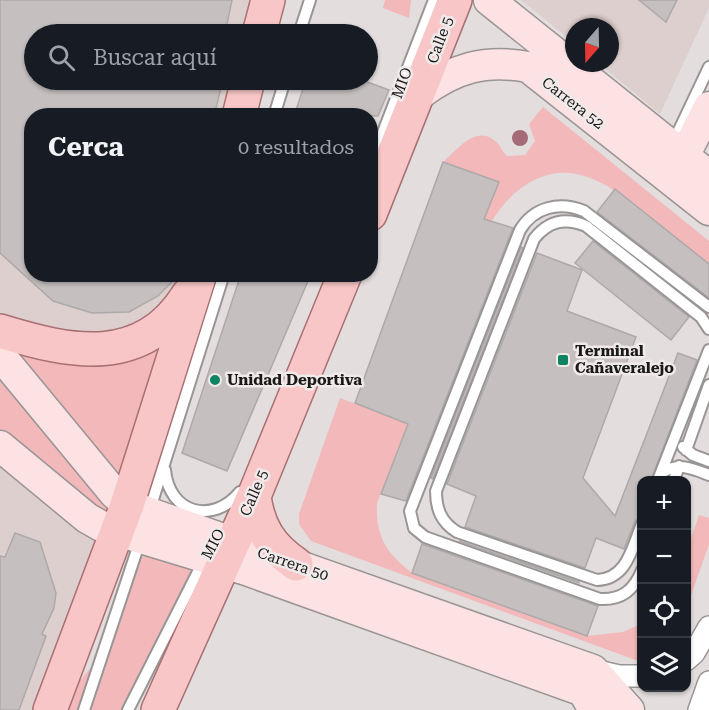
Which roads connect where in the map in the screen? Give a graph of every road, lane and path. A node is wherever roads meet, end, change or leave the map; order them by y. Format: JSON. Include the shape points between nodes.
{"nodes":[{"id":1,"x":268,"y":0,"type":"edge"},
{"id":2,"x":429,"y":0,"type":"edge"},
{"id":3,"x":434,"y":0,"type":"edge"},
{"id":4,"x":489,"y":0,"type":"edge"},
{"id":5,"x":311,"y":1,"type":"edge"},
{"id":6,"x":443,"y":6,"type":"edge"},
{"id":7,"x":262,"y":24,"type":"edge"},
{"id":8,"x":303,"y":24,"type":"edge"},
{"id":9,"x":709,"y":67,"type":"edge"},
{"id":10,"x":246,"y":90,"type":"edge"},
{"id":11,"x":282,"y":90,"type":"edge"},
{"id":12,"x":420,"y":94,"type":"junction"},
{"id":13,"x":709,"y":107,"type":"edge"},
{"id":14,"x":241,"y":108,"type":"edge"},
{"id":15,"x":276,"y":108,"type":"edge"},
{"id":16,"x":378,"y":148,"type":"edge"},
{"id":17,"x":676,"y":161,"type":"junction"},
{"id":18,"x":709,"y":176,"type":"edge"},
{"id":19,"x":378,"y":195,"type":"edge"},
{"id":20,"x":709,"y":210,"type":"edge"},
{"id":21,"x":194,"y":282,"type":"edge"},
{"id":22,"x":197,"y":282,"type":"edge"},
{"id":23,"x":222,"y":282,"type":"edge"},
{"id":24,"x":341,"y":282,"type":"edge"},
{"id":25,"x":709,"y":307,"type":"edge"},
{"id":26,"x":709,"y":329,"type":"edge"},
{"id":27,"x":0,"y":332,"type":"edge"},
{"id":28,"x":709,"y":350,"type":"edge"},
{"id":29,"x":0,"y":355,"type":"edge"},
{"id":30,"x":709,"y":385,"type":"edge"},
{"id":31,"x":680,"y":426,"type":"junction"},
{"id":32,"x":0,"y":447,"type":"edge"},
{"id":33,"x":686,"y":450,"type":"junction"},
{"id":34,"x":709,"y":461,"type":"edge"},
{"id":35,"x":165,"y":466,"type":"junction"},
{"id":36,"x":679,"y":466,"type":"junction"},
{"id":37,"x":709,"y":475,"type":"edge"},
{"id":38,"x":660,"y":476,"type":"edge"},
{"id":39,"x":662,"y":476,"type":"edge"},
{"id":40,"x":675,"y":476,"type":"edge"},
{"id":41,"x":246,"y":490,"type":"junction"},
{"id":42,"x":137,"y":523,"type":"junction"},
{"id":43,"x":640,"y":530,"type":"edge"},
{"id":44,"x":221,"y":541,"type":"junction"},
{"id":45,"x":296,"y":564,"type":"junction"},
{"id":46,"x":637,"y":578,"type":"edge"},
{"id":47,"x":709,"y":627,"type":"edge"},
{"id":48,"x":691,"y":656,"type":"edge"},
{"id":49,"x":594,"y":670,"type":"junction"},
{"id":50,"x":637,"y":676,"type":"edge"},
{"id":51,"x":709,"y":682,"type":"edge"},
{"id":52,"x":50,"y":710,"type":"edge"},
{"id":53,"x":84,"y":710,"type":"edge"},
{"id":54,"x":128,"y":710,"type":"edge"},
{"id":55,"x":158,"y":710,"type":"edge"},
{"id":56,"x":594,"y":710,"type":"edge"},
{"id":57,"x":629,"y":710,"type":"edge"},
{"id":58,"x":699,"y":710,"type":"edge"}],
"edges":[{"from":1,"to":7,"type":"main road"},
{"from":2,"to":6,"type":"lane"},
{"from":3,"to":6,"type":"lane","name":"MIO"},
{"from":4,"to":17,"type":"main road","name":"Carrera 52"},
{"from":5,"to":8,"type":"lane"},
{"from":6,"to":12,"type":"main road","name":"Calle 5"},
{"from":6,"to":16,"type":"lane","name":"MIO"},
{"from":9,"to":17,"type":"lane"},
{"from":10,"to":14,"type":"main road"},
{"from":11,"to":15,"type":"lane"},
{"from":12,"to":17,"type":"main road","name":"Carrera 52","via":[[442,78],[472,66],[507,63],[528,67]]},
{"from":12,"to":19,"type":"main road","name":"Calle 5"},
{"from":13,"to":17,"type":"main road"},
{"from":17,"to":18,"type":"main road","name":"Carrera 52"},
{"from":17,"to":20,"type":"main road","name":"Carrera 52"},
{"from":21,"to":27,"type":"main road","via":[[174,314],[157,330],[129,344],[98,350],[72,349]]},
{"from":22,"to":42,"type":"main road"},
{"from":23,"to":35,"type":"lane"},
{"from":24,"to":41,"type":"main road","name":"Calle 5"},
{"from":25,"to":46,"type":"lane","via":[[584,210],[552,207],[532,216],[520,231],[410,511],[414,528],[425,537],[600,599],[628,592]]},
{"from":26,"to":43,"type":"lane","via":[[701,317],[586,226],[566,220],[548,225],[534,239],[436,491],[442,519],[457,532],[597,580],[613,577],[625,566]]},
{"from":28,"to":31,"type":"lane"},
{"from":29,"to":42,"type":"main road","name":"Carrera 50"},
{"from":30,"to":33,"type":"lane"},
{"from":31,"to":33,"type":"lane"},
{"from":31,"to":38,"type":"lane"},
{"from":32,"to":42,"type":"main road","name":"Carrera 50","via":[[87,518]]},
{"from":33,"to":34,"type":"lane"},
{"from":35,"to":41,"type":"lane","via":[[166,483],[175,499],[189,509],[218,510]]},
{"from":35,"to":42,"type":"lane"},
{"from":36,"to":37,"type":"lane"},
{"from":36,"to":39,"type":"lane"},
{"from":36,"to":40,"type":"lane"},
{"from":41,"to":44,"type":"main road","name":"Calle 5"},
{"from":41,"to":45,"type":"main road","via":[[266,536]]},
{"from":42,"to":44,"type":"main road","name":"Carrera 50"},
{"from":42,"to":52,"type":"main road"},
{"from":42,"to":53,"type":"lane"},
{"from":44,"to":45,"type":"main road","name":"Carrera 50"},
{"from":44,"to":54,"type":"lane","name":"MIO"},
{"from":44,"to":55,"type":"main road","name":"Calle 5"},
{"from":44,"to":56,"type":"main road","name":"Carrera 50","via":[[583,691]]},
{"from":45,"to":49,"type":"main road","name":"Carrera 50"},
{"from":47,"to":48,"type":"street"},
{"from":49,"to":50,"type":"street"},
{"from":49,"to":57,"type":"main road","name":"Carrera 50"},
{"from":51,"to":58,"type":"street"}]}
